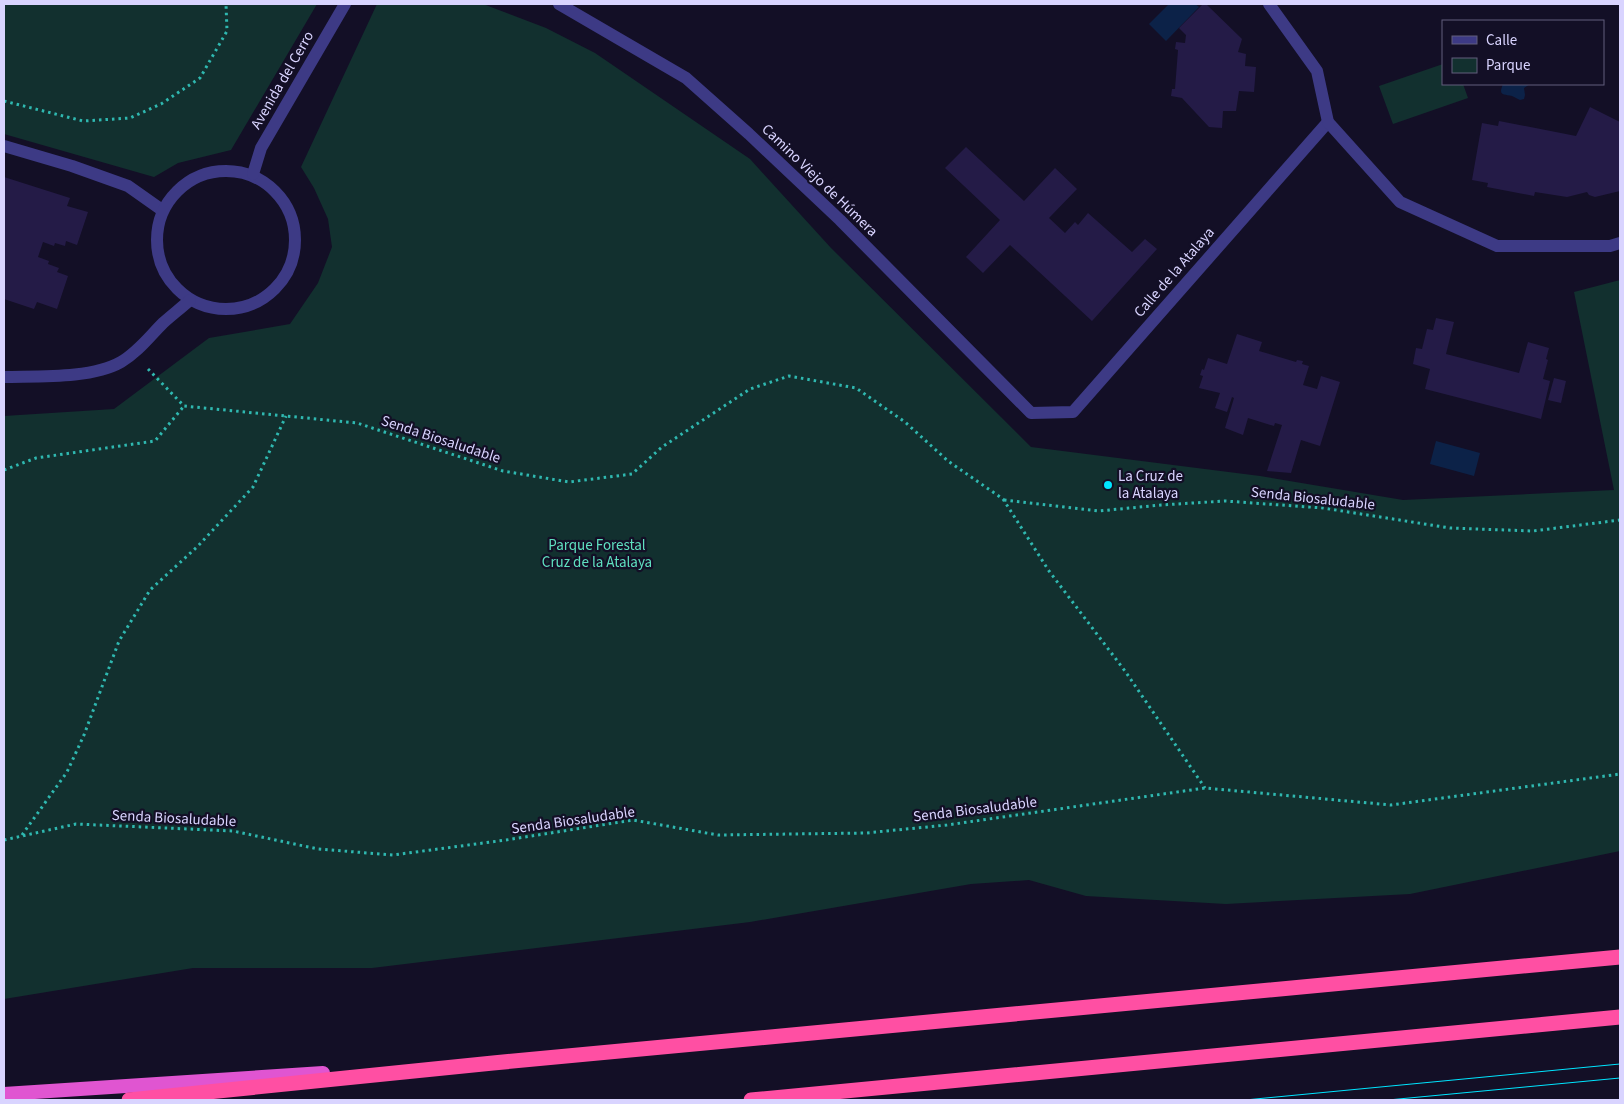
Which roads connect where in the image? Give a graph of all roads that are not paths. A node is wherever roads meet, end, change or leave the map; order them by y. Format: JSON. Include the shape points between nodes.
{"nodes":[{"id":1,"x":344,"y":4,"type":"edge"},
{"id":2,"x":559,"y":4,"type":"edge"},
{"id":3,"x":1270,"y":4,"type":"edge"},
{"id":4,"x":1328,"y":122,"type":"junction"},
{"id":5,"x":4,"y":146,"type":"edge"},
{"id":6,"x":253,"y":174,"type":"junction"},
{"id":7,"x":162,"y":210,"type":"junction"},
{"id":8,"x":1620,"y":243,"type":"edge"},
{"id":9,"x":190,"y":300,"type":"junction"},
{"id":10,"x":4,"y":377,"type":"edge"},
{"id":11,"x":1031,"y":413,"type":"joint"},
{"id":12,"x":1620,"y":957,"type":"edge"},
{"id":13,"x":1620,"y":1017,"type":"edge"},
{"id":14,"x":493,"y":1063,"type":"junction"},
{"id":15,"x":4,"y":1094,"type":"edge"},
{"id":16,"x":129,"y":1100,"type":"edge"},
{"id":17,"x":751,"y":1100,"type":"edge"}],
"edges":[{"from":1,"to":6,"type":"street","name":"Avenida del Cerro","via":[[261,148]]},
{"from":2,"to":11,"type":"street","name":"Camino Viejo de Húmera","via":[[686,78],[840,220]]},
{"from":3,"to":4,"type":"street","via":[[1318,71]]},
{"from":4,"to":8,"type":"street","via":[[1400,202],[1497,246],[1610,246]]},
{"from":4,"to":11,"type":"street","name":"Calle de la Atalaya","via":[[1073,412]]},
{"from":5,"to":7,"type":"street","via":[[128,186]]},
{"from":6,"to":7,"type":"street","via":[[223,170],[195,177],[173,193]]},
{"from":6,"to":9,"type":"street","via":[[287,203],[296,225],[296,256],[284,282],[249,307],[209,308]]},
{"from":7,"to":9,"type":"street","via":[[156,240],[163,271]]},
{"from":9,"to":10,"type":"street","via":[[135,351],[108,368],[70,375]]},
{"from":12,"to":14,"type":"highway"},
{"from":13,"to":17,"type":"highway"},
{"from":14,"to":15,"type":"highway"},
{"from":14,"to":16,"type":"highway"}]}
